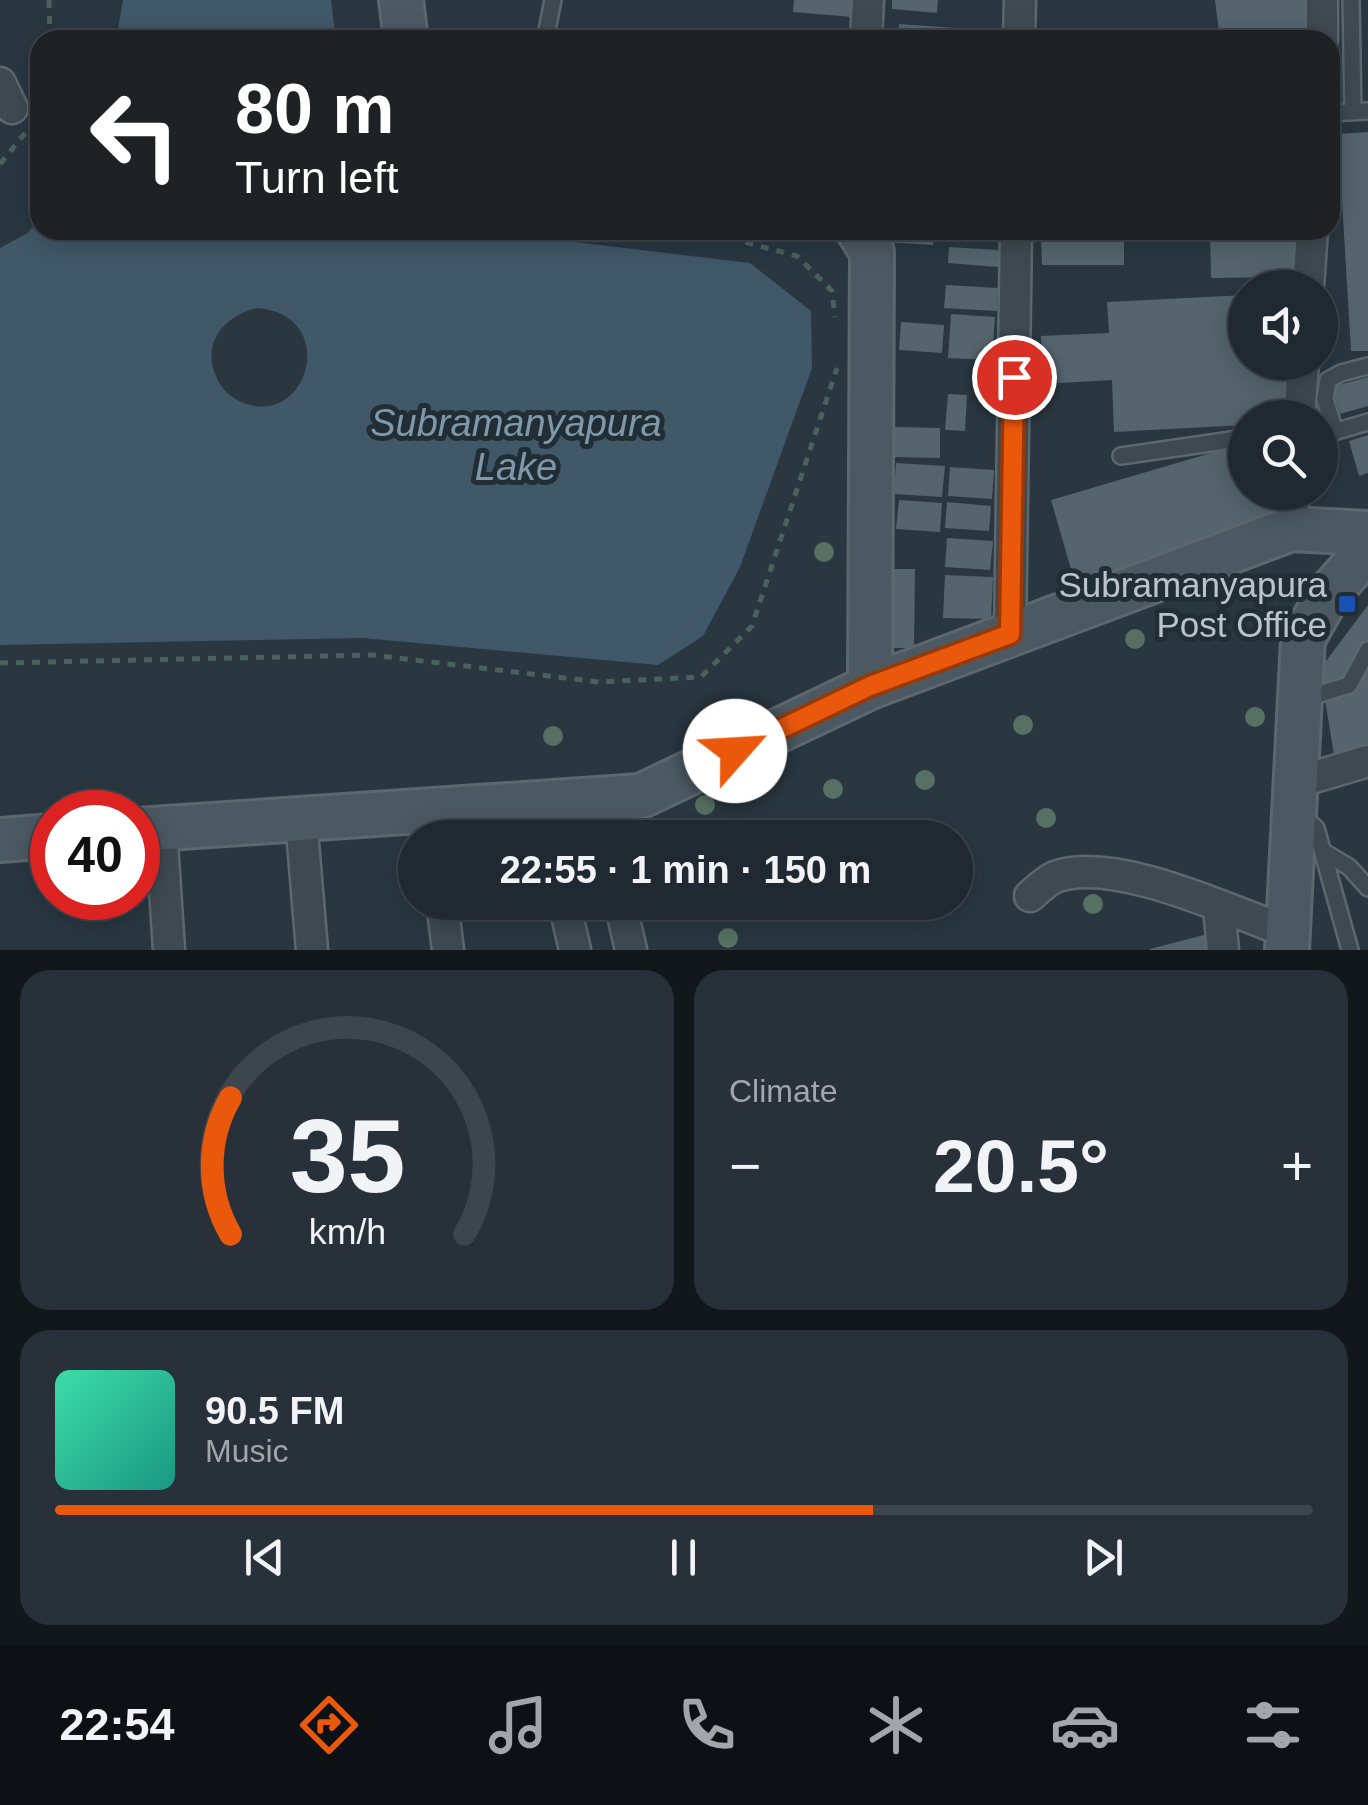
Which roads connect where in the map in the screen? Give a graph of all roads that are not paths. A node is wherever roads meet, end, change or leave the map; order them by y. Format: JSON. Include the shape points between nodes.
{"nodes":[{"id":1,"x":401,"y":0,"type":"edge"},
{"id":2,"x":553,"y":0,"type":"edge"},
{"id":3,"x":868,"y":0,"type":"edge"},
{"id":4,"x":1020,"y":0,"type":"edge"},
{"id":5,"x":1322,"y":0,"type":"edge"},
{"id":6,"x":1351,"y":0,"type":"edge"},
{"id":7,"x":405,"y":30,"type":"edge"},
{"id":8,"x":547,"y":30,"type":"edge"},
{"id":9,"x":866,"y":30,"type":"edge"},
{"id":10,"x":1019,"y":30,"type":"edge"},
{"id":11,"x":1322,"y":30,"type":"edge"},
{"id":12,"x":1360,"y":111,"type":"edge"},
{"id":13,"x":864,"y":240,"type":"edge"},
{"id":14,"x":1016,"y":240,"type":"edge"},
{"id":15,"x":1311,"y":240,"type":"edge"},
{"id":16,"x":1309,"y":270,"type":"edge"},
{"id":17,"x":1368,"y":366,"type":"edge"},
{"id":18,"x":1325,"y":400,"type":"edge"},
{"id":19,"x":1368,"y":422,"type":"edge"},
{"id":20,"x":1338,"y":431,"type":"edge"},
{"id":21,"x":1228,"y":440,"type":"edge"},
{"id":22,"x":1121,"y":456,"type":"dead end"},
{"id":23,"x":1292,"y":510,"type":"edge"},
{"id":24,"x":1368,"y":534,"type":"edge"},
{"id":25,"x":1368,"y":550,"type":"edge"},
{"id":26,"x":1010,"y":634,"type":"junction"},
{"id":27,"x":1368,"y":650,"type":"edge"},
{"id":28,"x":870,"y":686,"type":"junction"},
{"id":29,"x":1300,"y":700,"type":"junction"},
{"id":30,"x":1368,"y":761,"type":"edge"},
{"id":31,"x":1294,"y":801,"type":"junction"},
{"id":32,"x":601,"y":818,"type":"edge"},
{"id":33,"x":300,"y":819,"type":"junction"},
{"id":34,"x":546,"y":820,"type":"edge"},
{"id":35,"x":398,"y":823,"type":"edge"},
{"id":36,"x":160,"y":828,"type":"edge"},
{"id":37,"x":30,"y":838,"type":"edge"},
{"id":38,"x":0,"y":840,"type":"edge"},
{"id":39,"x":1324,"y":852,"type":"junction"},
{"id":40,"x":1368,"y":888,"type":"edge"},
{"id":41,"x":160,"y":896,"type":"edge"},
{"id":42,"x":1030,"y":896,"type":"dead end"},
{"id":43,"x":1219,"y":906,"type":"junction"},
{"id":44,"x":444,"y":920,"type":"edge"},
{"id":45,"x":568,"y":920,"type":"edge"},
{"id":46,"x":624,"y":920,"type":"edge"},
{"id":47,"x":1288,"y":941,"type":"edge"},
{"id":48,"x":169,"y":950,"type":"edge"},
{"id":49,"x":312,"y":950,"type":"edge"},
{"id":50,"x":448,"y":950,"type":"edge"},
{"id":51,"x":575,"y":950,"type":"edge"},
{"id":52,"x":631,"y":950,"type":"edge"},
{"id":53,"x":1223,"y":950,"type":"edge"},
{"id":54,"x":1350,"y":950,"type":"edge"}],
"edges":[{"from":1,"to":7,"type":"street"},
{"from":2,"to":8,"type":"lane"},
{"from":3,"to":9,"type":"street"},
{"from":4,"to":10,"type":"street"},
{"from":5,"to":11,"type":"street"},
{"from":6,"to":12,"type":"lane"},
{"from":13,"to":28,"type":"street","via":[[872,252]]},
{"from":14,"to":26,"type":"street"},
{"from":15,"to":16,"type":"street"},
{"from":17,"to":18,"type":"lane","via":[[1328,380]]},
{"from":19,"to":20,"type":"lane"},
{"from":21,"to":22,"type":"lane"},
{"from":23,"to":24,"type":"street"},
{"from":23,"to":26,"type":"street"},
{"from":25,"to":29,"type":"street","via":[[1329,593],[1303,639]]},
{"from":26,"to":28,"type":"street"},
{"from":27,"to":29,"type":"lane","via":[[1349,685]]},
{"from":28,"to":32,"type":"street"},
{"from":29,"to":31,"type":"street"},
{"from":30,"to":31,"type":"street"},
{"from":31,"to":39,"type":"lane","via":[[1316,828]]},
{"from":31,"to":47,"type":"street"},
{"from":32,"to":34,"type":"street"},
{"from":33,"to":35,"type":"street"},
{"from":33,"to":36,"type":"street"},
{"from":33,"to":49,"type":"street"},
{"from":37,"to":38,"type":"street"},
{"from":39,"to":40,"type":"lane"},
{"from":39,"to":54,"type":"lane"},
{"from":41,"to":48,"type":"street"},
{"from":42,"to":43,"type":"street","via":[[1052,878],[1087,871],[1128,876]]},
{"from":43,"to":47,"type":"street"},
{"from":43,"to":53,"type":"street"},
{"from":44,"to":50,"type":"street"},
{"from":45,"to":51,"type":"street"},
{"from":46,"to":52,"type":"street"}]}
